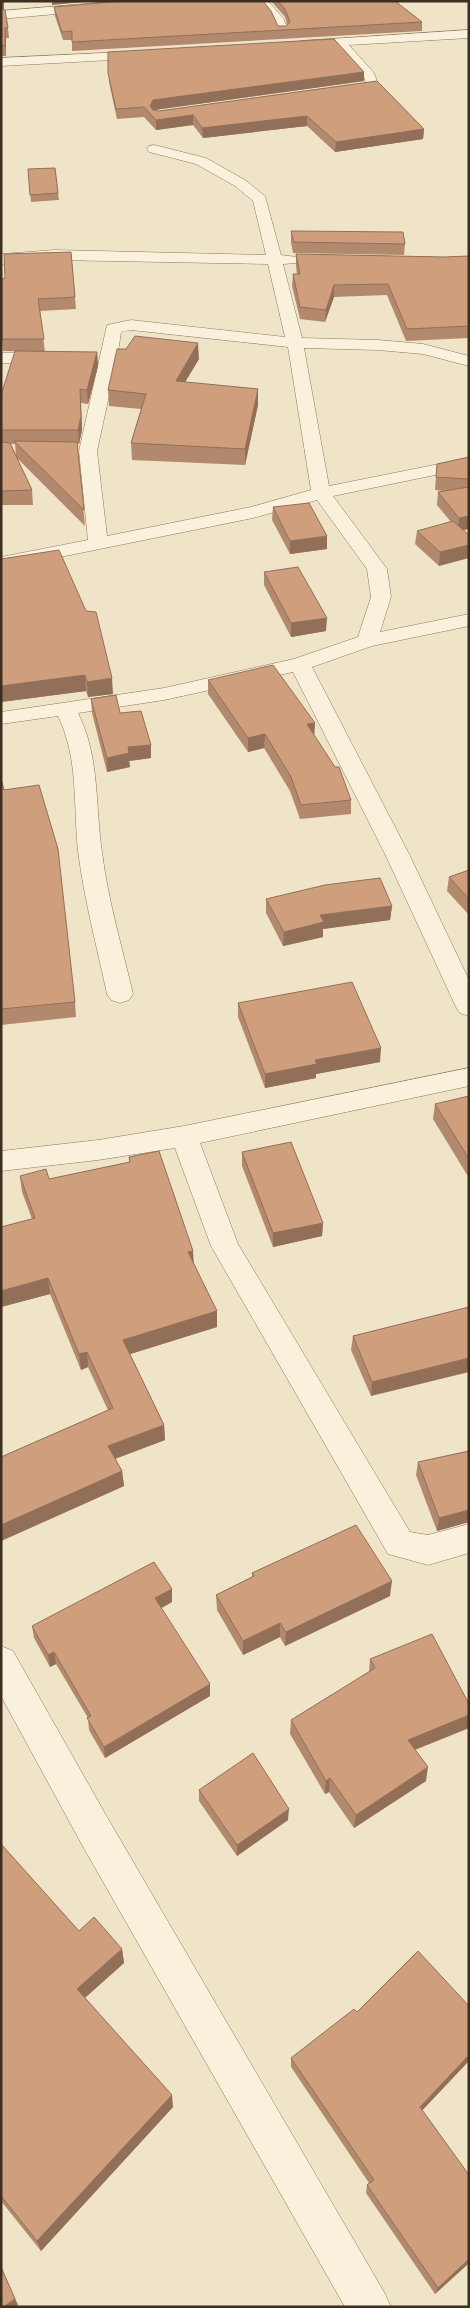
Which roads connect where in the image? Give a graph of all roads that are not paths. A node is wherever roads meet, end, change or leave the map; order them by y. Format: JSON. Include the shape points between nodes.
{"nodes":[{"id":1,"x":165,"y":1,"type":"edge"},
{"id":2,"x":262,"y":1,"type":"edge"},
{"id":3,"x":1,"y":14,"type":"edge"},
{"id":4,"x":282,"y":30,"type":"edge"},
{"id":5,"x":469,"y":34,"type":"edge"},
{"id":6,"x":339,"y":42,"type":"junction"},
{"id":7,"x":291,"y":45,"type":"edge"},
{"id":8,"x":156,"y":54,"type":"edge"},
{"id":9,"x":1,"y":62,"type":"edge"},
{"id":10,"x":330,"y":93,"type":"edge"},
{"id":11,"x":154,"y":149,"type":"dead end"},
{"id":12,"x":1,"y":260,"type":"edge"},
{"id":13,"x":275,"y":260,"type":"junction"},
{"id":14,"x":304,"y":260,"type":"edge"},
{"id":15,"x":294,"y":343,"type":"junction"},
{"id":16,"x":1,"y":358,"type":"edge"},
{"id":17,"x":70,"y":358,"type":"edge"},
{"id":18,"x":89,"y":358,"type":"edge"},
{"id":19,"x":109,"y":359,"type":"junction"},
{"id":20,"x":469,"y":361,"type":"edge"},
{"id":21,"x":68,"y":450,"type":"edge"},
{"id":22,"x":88,"y":450,"type":"junction"},
{"id":23,"x":469,"y":463,"type":"edge"},
{"id":24,"x":321,"y":493,"type":"junction"},
{"id":25,"x":98,"y":543,"type":"junction"},
{"id":26,"x":1,"y":563,"type":"edge"},
{"id":27,"x":469,"y":620,"type":"edge"},
{"id":28,"x":367,"y":641,"type":"junction"},
{"id":29,"x":300,"y":664,"type":"junction"},
{"id":30,"x":66,"y":710,"type":"junction"},
{"id":31,"x":1,"y":718,"type":"edge"},
{"id":32,"x":120,"y":994,"type":"dead end"},
{"id":33,"x":469,"y":1007,"type":"edge"},
{"id":34,"x":469,"y":1077,"type":"edge"},
{"id":35,"x":184,"y":1136,"type":"junction"},
{"id":36,"x":1,"y":1161,"type":"edge"},
{"id":37,"x":469,"y":1538,"type":"edge"},
{"id":38,"x":2,"y":1664,"type":"edge"},
{"id":39,"x":369,"y":2307,"type":"edge"}],
"edges":[{"from":1,"to":3,"type":"street"},
{"from":2,"to":4,"type":"street","via":[[277,18]]},
{"from":5,"to":6,"type":"street"},
{"from":6,"to":7,"type":"street"},
{"from":6,"to":10,"type":"street","via":[[370,76],[373,86]]},
{"from":8,"to":9,"type":"street"},
{"from":11,"to":13,"type":"street","via":[[201,161],[240,183],[260,199]]},
{"from":12,"to":13,"type":"street","via":[[55,255]]},
{"from":13,"to":14,"type":"street"},
{"from":13,"to":15,"type":"street"},
{"from":15,"to":19,"type":"street","via":[[122,325],[113,328]]},
{"from":15,"to":20,"type":"street","via":[[422,349]]},
{"from":15,"to":24,"type":"street"},
{"from":16,"to":17,"type":"street"},
{"from":18,"to":19,"type":"street"},
{"from":19,"to":22,"type":"street"},
{"from":21,"to":22,"type":"street"},
{"from":22,"to":25,"type":"street"},
{"from":23,"to":24,"type":"street"},
{"from":24,"to":25,"type":"street","via":[[253,512]]},
{"from":24,"to":28,"type":"street","via":[[377,568],[381,597]]},
{"from":25,"to":26,"type":"street"},
{"from":27,"to":28,"type":"street"},
{"from":28,"to":29,"type":"street"},
{"from":29,"to":30,"type":"street","via":[[164,694]]},
{"from":29,"to":33,"type":"street","via":[[397,854]]},
{"from":30,"to":31,"type":"street"},
{"from":30,"to":32,"type":"street","via":[[74,724],[86,770],[90,852]]},
{"from":34,"to":35,"type":"street"},
{"from":35,"to":36,"type":"street"},
{"from":35,"to":37,"type":"street","via":[[226,1246],[400,1544],[428,1550]]},
{"from":38,"to":39,"type":"street"}]}
